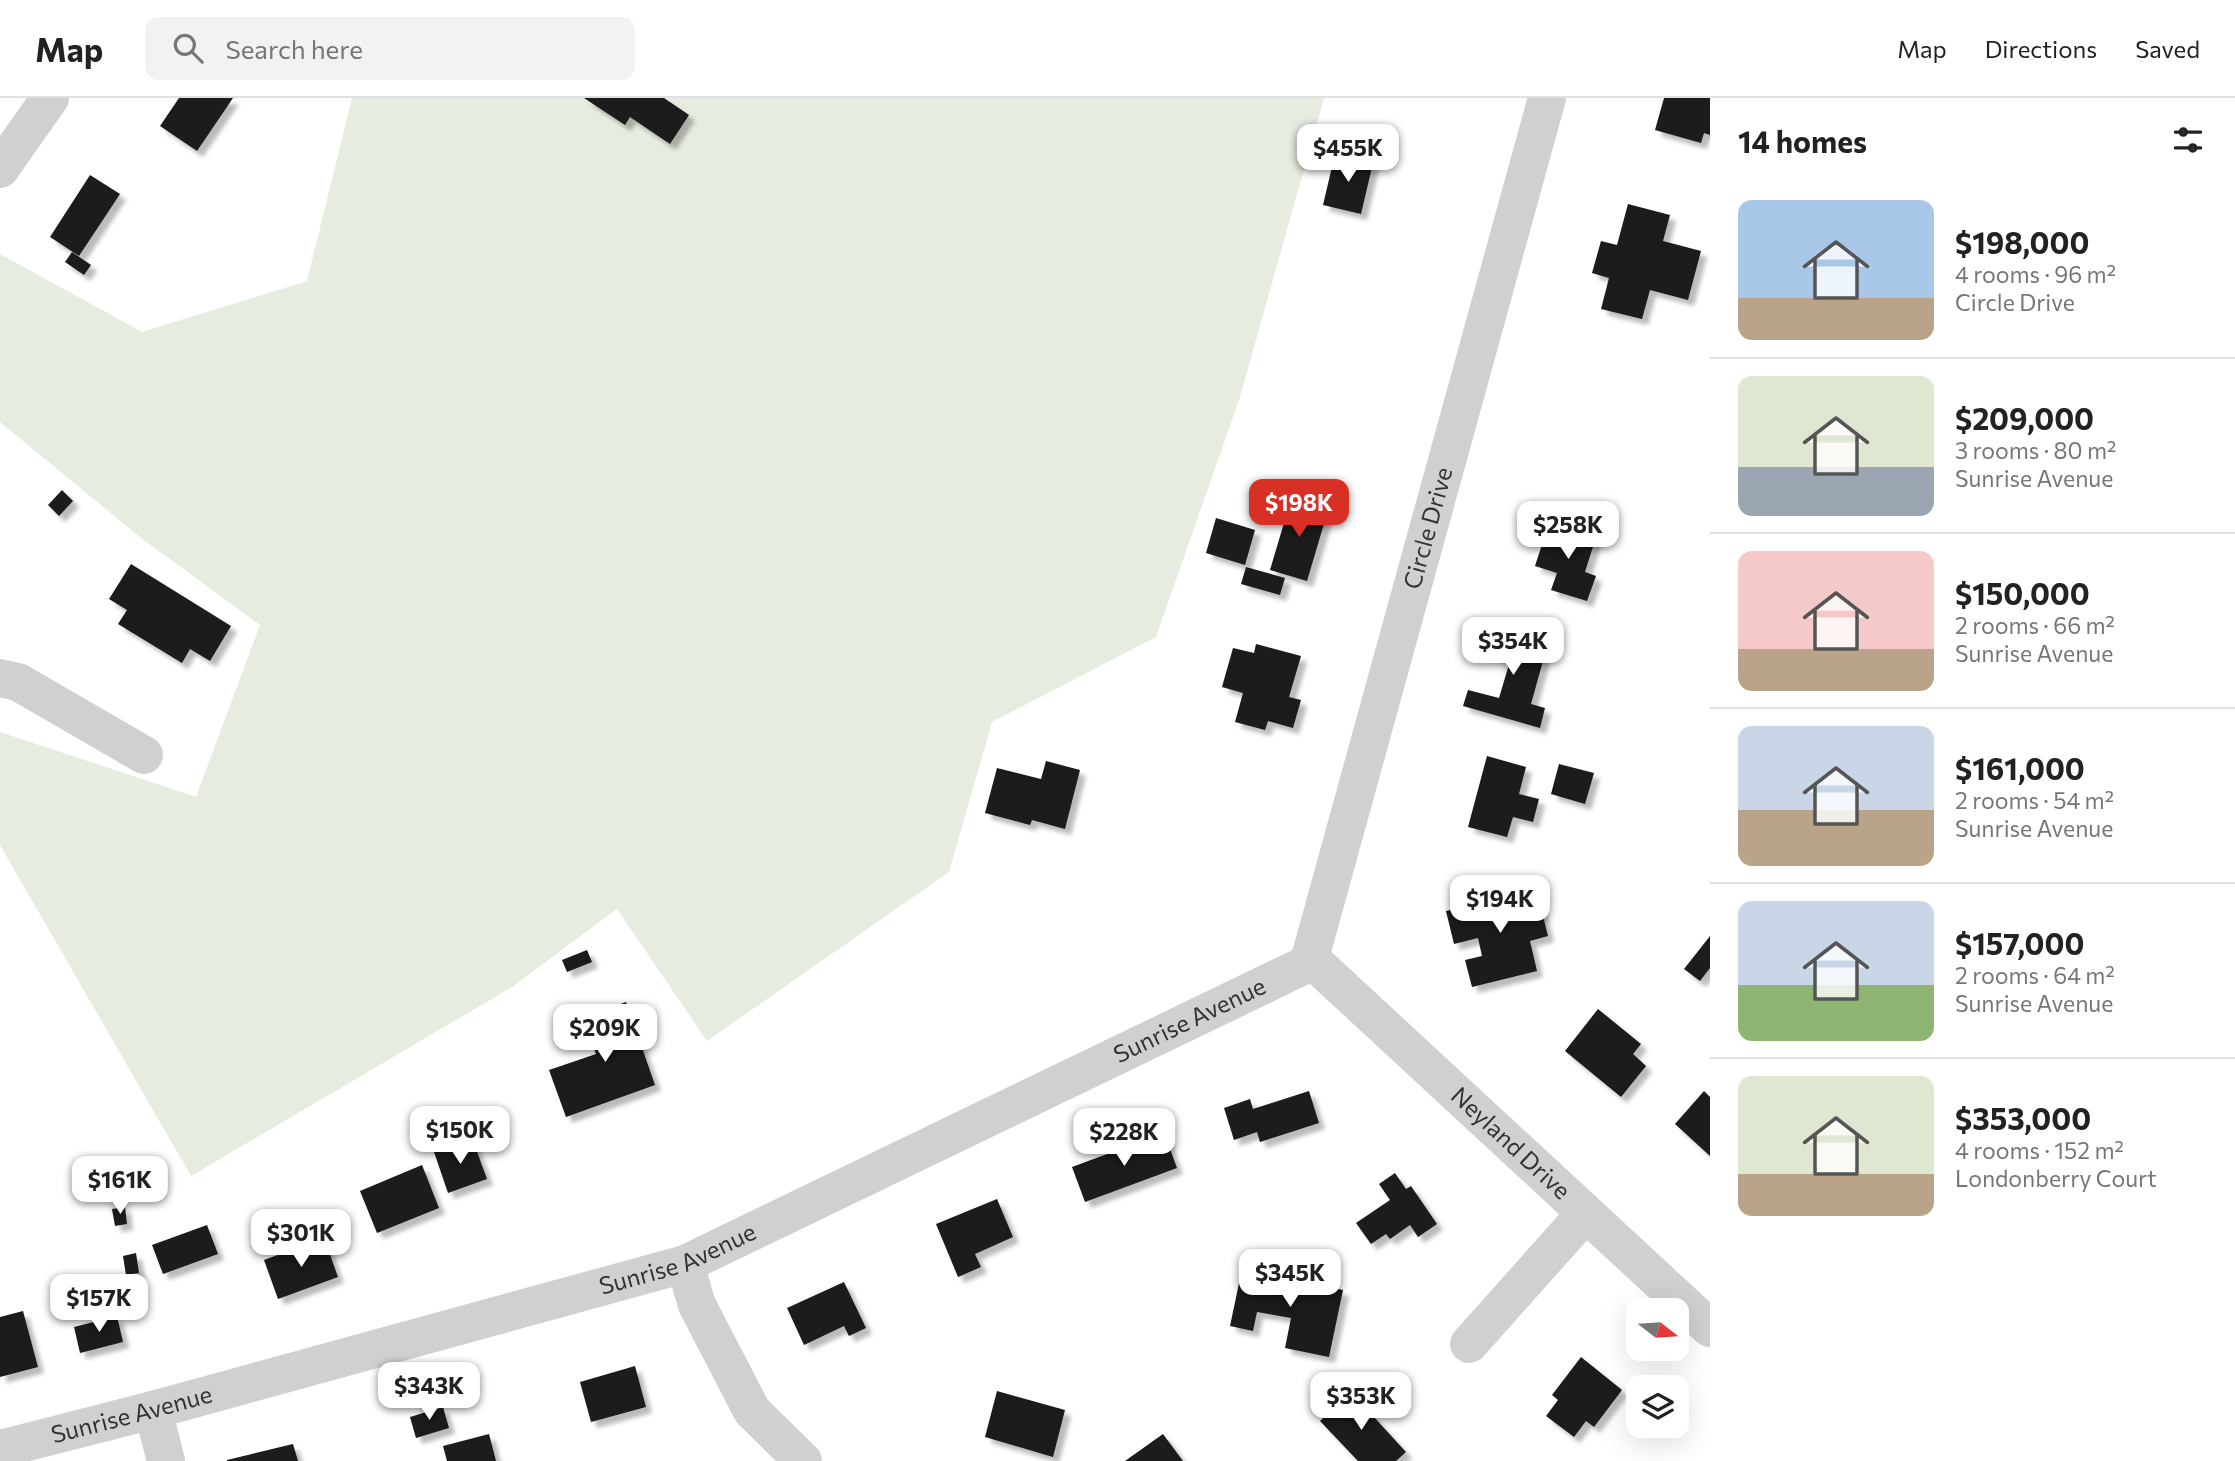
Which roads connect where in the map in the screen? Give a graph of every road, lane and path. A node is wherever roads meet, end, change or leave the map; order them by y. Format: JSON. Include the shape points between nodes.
{"nodes":[{"id":1,"x":50,"y":98,"type":"edge"},
{"id":2,"x":1547,"y":98,"type":"edge"},
{"id":3,"x":0,"y":169,"type":"edge"},
{"id":4,"x":0,"y":678,"type":"edge"},
{"id":5,"x":144,"y":755,"type":"dead end"},
{"id":6,"x":1310,"y":958,"type":"junction"},
{"id":7,"x":1585,"y":1214,"type":"junction"},
{"id":8,"x":685,"y":1264,"type":"junction"},
{"id":9,"x":1710,"y":1328,"type":"edge"},
{"id":10,"x":1469,"y":1344,"type":"dead end"},
{"id":11,"x":153,"y":1410,"type":"junction"},
{"id":12,"x":0,"y":1449,"type":"edge"},
{"id":13,"x":166,"y":1461,"type":"edge"},
{"id":14,"x":803,"y":1461,"type":"edge"}],
"edges":[{"from":1,"to":3,"type":"street"},
{"from":2,"to":6,"type":"street","name":"Circle Drive"},
{"from":4,"to":5,"type":"street","via":[[18,682]]},
{"from":6,"to":7,"type":"street","name":"Neyland Drive"},
{"from":6,"to":8,"type":"street","name":"Sunrise Avenue","via":[[1303,966]]},
{"from":7,"to":9,"type":"street","name":"Neyland Drive"},
{"from":7,"to":10,"type":"street"},
{"from":8,"to":11,"type":"street","name":"Sunrise Avenue"},
{"from":8,"to":14,"type":"street","via":[[697,1305],[752,1411]]},
{"from":11,"to":12,"type":"street","name":"Sunrise Avenue"},
{"from":11,"to":13,"type":"street"}]}
